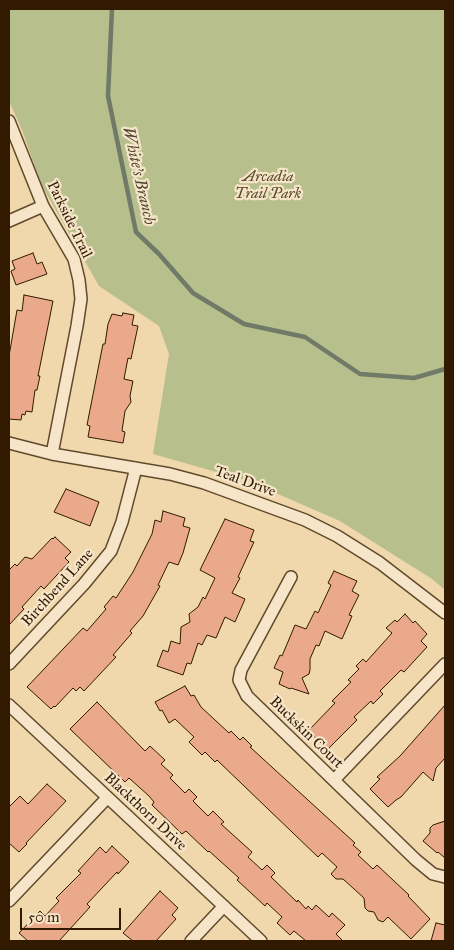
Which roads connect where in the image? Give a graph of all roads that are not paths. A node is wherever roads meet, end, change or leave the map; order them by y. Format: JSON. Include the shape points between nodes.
{"nodes":[{"id":1,"x":9,"y":121,"type":"edge"},
{"id":2,"x":42,"y":206,"type":"junction"},
{"id":3,"x":9,"y":220,"type":"edge"},
{"id":4,"x":9,"y":443,"type":"edge"},
{"id":5,"x":52,"y":454,"type":"junction"},
{"id":6,"x":136,"y":468,"type":"junction"},
{"id":7,"x":291,"y":577,"type":"dead end"},
{"id":8,"x":445,"y":613,"type":"edge"},
{"id":9,"x":9,"y":664,"type":"edge"},
{"id":10,"x":445,"y":664,"type":"edge"},
{"id":11,"x":9,"y":705,"type":"edge"},
{"id":12,"x":334,"y":780,"type":"junction"},
{"id":13,"x":107,"y":798,"type":"junction"},
{"id":14,"x":445,"y":876,"type":"edge"},
{"id":15,"x":9,"y":901,"type":"edge"},
{"id":16,"x":224,"y":906,"type":"junction"},
{"id":17,"x":191,"y":941,"type":"edge"},
{"id":18,"x":261,"y":941,"type":"edge"}],
"edges":[{"from":1,"to":2,"type":"street","name":"Parkside Trail"},
{"from":2,"to":3,"type":"street"},
{"from":2,"to":5,"type":"street","name":"Parkside Trail","via":[[74,258],[81,299]]},
{"from":4,"to":5,"type":"street","name":"Teal Drive"},
{"from":5,"to":6,"type":"street","name":"Teal Drive"},
{"from":6,"to":8,"type":"street","name":"Teal Drive","via":[[204,483],[305,520],[380,563]]},
{"from":6,"to":9,"type":"street","name":"Birchbend Lane","via":[[122,522],[110,551],[84,584]]},
{"from":7,"to":12,"type":"street","name":"Buckskin Court","via":[[241,670],[239,680],[247,696]]},
{"from":10,"to":12,"type":"street"},
{"from":11,"to":13,"type":"street","name":"Blackthorn Drive"},
{"from":12,"to":14,"type":"street","name":"Buckskin Court","via":[[416,860],[433,874]]},
{"from":13,"to":15,"type":"street"},
{"from":13,"to":16,"type":"street","name":"Blackthorn Drive"},
{"from":16,"to":17,"type":"street"},
{"from":16,"to":18,"type":"street","name":"Blackthorn Drive"}]}
